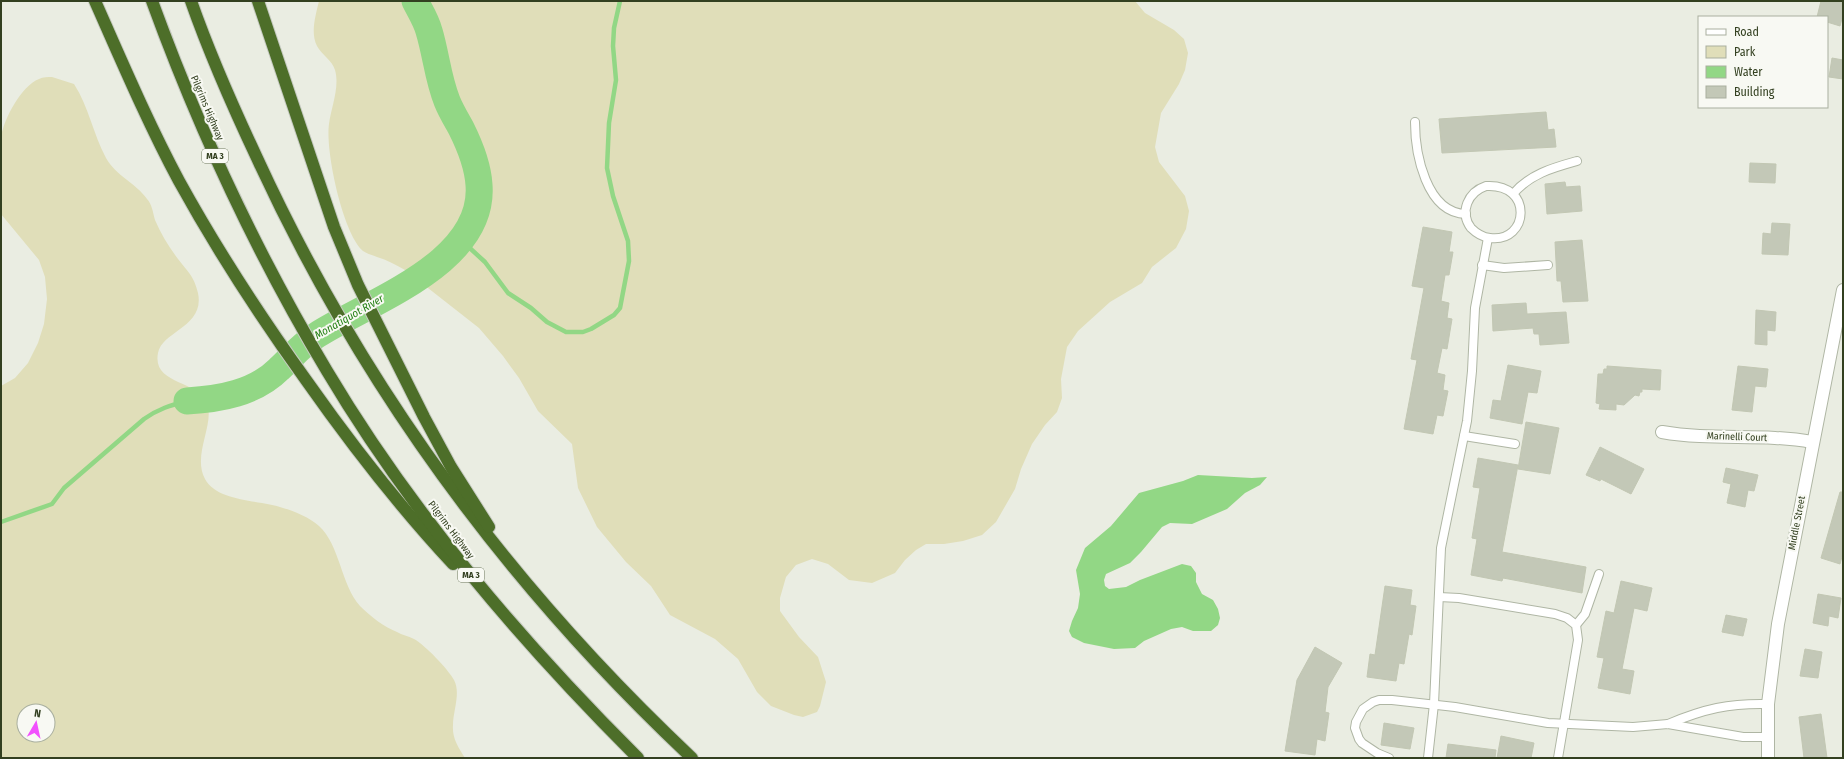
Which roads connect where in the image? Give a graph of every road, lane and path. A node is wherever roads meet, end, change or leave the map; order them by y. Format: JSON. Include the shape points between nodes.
{"nodes":[{"id":1,"x":95,"y":1,"type":"edge"},
{"id":2,"x":152,"y":1,"type":"edge"},
{"id":3,"x":191,"y":1,"type":"edge"},
{"id":4,"x":258,"y":1,"type":"edge"},
{"id":5,"x":1414,"y":122,"type":"dead end"},
{"id":6,"x":1577,"y":161,"type":"dead end"},
{"id":7,"x":1513,"y":194,"type":"junction"},
{"id":8,"x":1466,"y":214,"type":"junction"},
{"id":9,"x":1488,"y":238,"type":"junction"},
{"id":10,"x":1482,"y":265,"type":"junction"},
{"id":11,"x":1548,"y":265,"type":"dead end"},
{"id":12,"x":1843,"y":290,"type":"edge"},
{"id":13,"x":1662,"y":432,"type":"dead end"},
{"id":14,"x":1464,"y":436,"type":"junction"},
{"id":15,"x":1812,"y":442,"type":"junction"},
{"id":16,"x":1515,"y":444,"type":"dead end"},
{"id":17,"x":1599,"y":574,"type":"dead end"},
{"id":18,"x":1439,"y":597,"type":"junction"},
{"id":19,"x":545,"y":606,"type":"junction"},
{"id":20,"x":1576,"y":625,"type":"junction"},
{"id":21,"x":531,"y":646,"type":"junction"},
{"id":22,"x":1434,"y":704,"type":"junction"},
{"id":23,"x":1768,"y":704,"type":"junction"},
{"id":24,"x":1564,"y":724,"type":"junction"},
{"id":25,"x":1668,"y":724,"type":"junction"},
{"id":26,"x":1767,"y":738,"type":"junction"},
{"id":27,"x":638,"y":758,"type":"edge"},
{"id":28,"x":692,"y":758,"type":"edge"},
{"id":29,"x":1389,"y":758,"type":"edge"},
{"id":30,"x":1428,"y":758,"type":"edge"},
{"id":31,"x":1558,"y":758,"type":"edge"},
{"id":32,"x":1768,"y":758,"type":"edge"}],
"edges":[{"from":1,"to":21,"type":"highway","via":[[179,181],[221,254],[265,322],[361,457],[397,501]]},
{"from":2,"to":21,"type":"highway","name":"Pilgrims Highway","number":"MA 3","via":[[181,79],[226,180],[290,306],[328,372],[430,522]]},
{"from":3,"to":19,"type":"highway","via":[[238,118],[279,205],[359,352],[454,493]]},
{"from":4,"to":19,"type":"highway","via":[[334,227],[382,337],[459,480]]},
{"from":5,"to":8,"type":"lane","via":[[1419,162],[1429,187],[1439,201],[1450,210]]},
{"from":6,"to":7,"type":"lane","via":[[1536,175]]},
{"from":7,"to":8,"type":"lane","via":[[1499,187],[1480,188],[1468,199]]},
{"from":7,"to":9,"type":"lane","via":[[1521,208],[1516,226],[1505,236]]},
{"from":8,"to":9,"type":"lane","via":[[1468,223],[1474,230]]},
{"from":9,"to":10,"type":"lane"},
{"from":10,"to":11,"type":"lane","via":[[1504,268]]},
{"from":10,"to":14,"type":"lane","via":[[1474,308],[1472,371]]},
{"from":12,"to":15,"type":"street","name":"Middle Street"},
{"from":13,"to":15,"type":"street","name":"Marinelli Court","via":[[1688,436]]},
{"from":14,"to":16,"type":"lane"},
{"from":14,"to":18,"type":"lane","via":[[1443,536]]},
{"from":15,"to":23,"type":"street","name":"Middle Street","via":[[1778,624]]},
{"from":17,"to":20,"type":"lane","via":[[1585,614]]},
{"from":18,"to":20,"type":"lane","via":[[1555,614],[1567,618]]},
{"from":18,"to":22,"type":"lane"},
{"from":19,"to":28,"type":"highway","via":[[620,688]]},
{"from":20,"to":24,"type":"lane","via":[[1578,640]]},
{"from":21,"to":27,"type":"highway","name":"Pilgrims Highway","number":"MA 3"},
{"from":22,"to":24,"type":"lane","via":[[1531,721]]},
{"from":22,"to":29,"type":"lane","via":[[1386,700],[1373,702],[1363,709],[1355,728],[1358,739],[1376,753]]},
{"from":22,"to":30,"type":"lane"},
{"from":23,"to":25,"type":"lane","via":[[1713,708]]},
{"from":23,"to":26,"type":"street","name":"Middle Street"},
{"from":24,"to":25,"type":"lane","via":[[1633,727]]},
{"from":24,"to":31,"type":"lane"},
{"from":25,"to":26,"type":"lane","via":[[1743,737]]},
{"from":26,"to":32,"type":"street","name":"Middle Street"}]}
